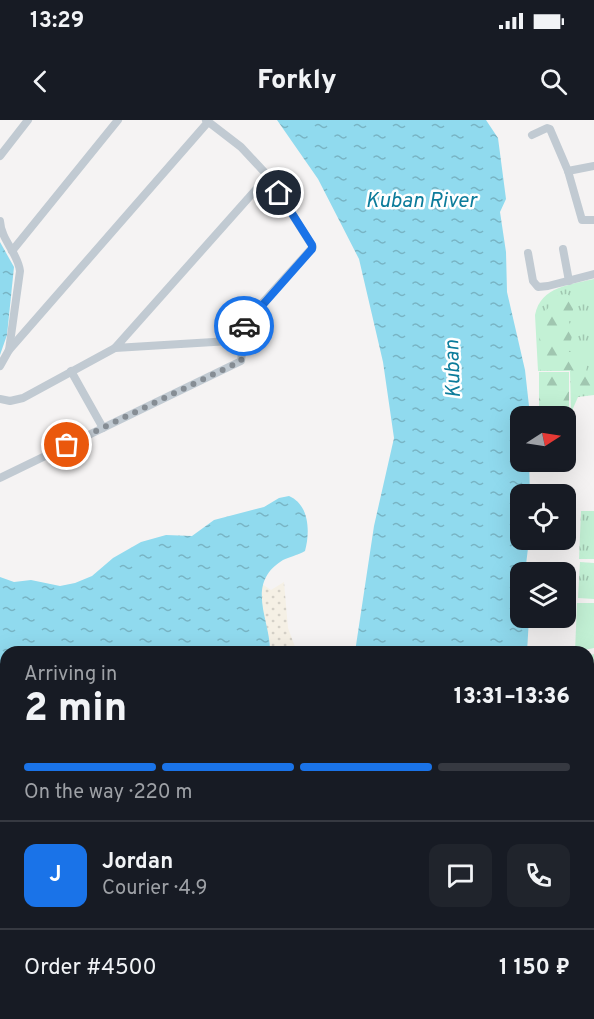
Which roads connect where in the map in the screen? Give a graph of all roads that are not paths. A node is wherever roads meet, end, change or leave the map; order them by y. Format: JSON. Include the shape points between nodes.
{"nodes":[{"id":1,"x":28,"y":120,"type":"edge"},
{"id":2,"x":118,"y":120,"type":"edge"},
{"id":3,"x":207,"y":121,"type":"edge"},
{"id":4,"x":532,"y":135,"type":"dead end"},
{"id":5,"x":0,"y":156,"type":"edge"},
{"id":6,"x":594,"y":166,"type":"edge"},
{"id":7,"x":568,"y":171,"type":"junction"},
{"id":8,"x":268,"y":176,"type":"junction"},
{"id":9,"x":594,"y":220,"type":"edge"},
{"id":10,"x":0,"y":221,"type":"edge"},
{"id":11,"x":563,"y":249,"type":"dead end"},
{"id":12,"x":12,"y":251,"type":"junction"},
{"id":13,"x":528,"y":253,"type":"dead end"},
{"id":14,"x":594,"y":274,"type":"edge"},
{"id":15,"x":568,"y":281,"type":"junction"},
{"id":16,"x":115,"y":348,"type":"junction"},
{"id":17,"x":9,"y":350,"type":"junction"},
{"id":18,"x":244,"y":350,"type":"junction"},
{"id":19,"x":0,"y":366,"type":"edge"},
{"id":20,"x":71,"y":370,"type":"junction"},
{"id":21,"x":0,"y":399,"type":"edge"},
{"id":22,"x":103,"y":428,"type":"junction"},
{"id":23,"x":0,"y":478,"type":"edge"}],
"edges":[{"from":1,"to":5,"type":"street"},
{"from":2,"to":12,"type":"street"},
{"from":3,"to":8,"type":"street","via":[[241,147]]},
{"from":3,"to":17,"type":"street"},
{"from":4,"to":7,"type":"street","via":[[550,129]]},
{"from":6,"to":7,"type":"street"},
{"from":7,"to":9,"type":"street","via":[[582,220]]},
{"from":8,"to":16,"type":"street"},
{"from":8,"to":18,"type":"street","via":[[313,248],[246,321]]},
{"from":10,"to":12,"type":"street"},
{"from":11,"to":15,"type":"street"},
{"from":12,"to":17,"type":"street","via":[[20,272]]},
{"from":13,"to":15,"type":"street","via":[[533,281],[538,287]]},
{"from":14,"to":15,"type":"street"},
{"from":16,"to":18,"type":"street","via":[[230,340]]},
{"from":16,"to":20,"type":"street"},
{"from":17,"to":19,"type":"street"},
{"from":18,"to":22,"type":"street","via":[[241,361]]},
{"from":20,"to":21,"type":"street","via":[[23,398]]},
{"from":20,"to":22,"type":"street"},
{"from":22,"to":23,"type":"street"}]}
